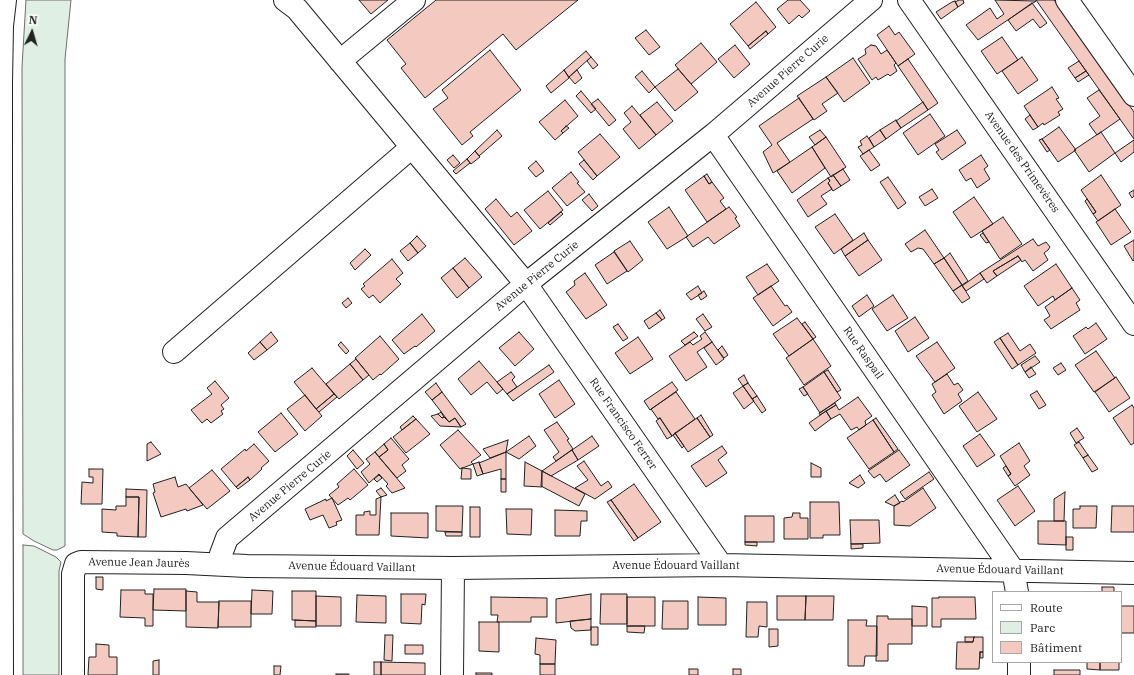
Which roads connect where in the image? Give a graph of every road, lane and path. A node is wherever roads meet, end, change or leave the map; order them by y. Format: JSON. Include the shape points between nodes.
{"nodes":[{"id":1,"x":5,"y":0,"type":"edge"},
{"id":2,"x":285,"y":0,"type":"edge"},
{"id":3,"x":414,"y":0,"type":"edge"},
{"id":4,"x":871,"y":0,"type":"edge"},
{"id":5,"x":909,"y":0,"type":"edge"},
{"id":6,"x":1067,"y":0,"type":"edge"},
{"id":7,"x":340,"y":61,"type":"junction"},
{"id":8,"x":1134,"y":95,"type":"edge"},
{"id":9,"x":713,"y":135,"type":"junction"},
{"id":10,"x":412,"y":147,"type":"junction"},
{"id":11,"x":526,"y":284,"type":"junction"},
{"id":12,"x":1134,"y":324,"type":"edge"},
{"id":13,"x":174,"y":352,"type":"dead end"},
{"id":14,"x":219,"y":564,"type":"junction"},
{"id":15,"x":721,"y":565,"type":"junction"},
{"id":16,"x":453,"y":568,"type":"junction"},
{"id":17,"x":1013,"y":570,"type":"junction"},
{"id":18,"x":1134,"y":573,"type":"edge"},
{"id":19,"x":1017,"y":591,"type":"edge"},
{"id":20,"x":1,"y":630,"type":"edge"},
{"id":21,"x":1019,"y":663,"type":"edge"},
{"id":22,"x":2,"y":675,"type":"edge"},
{"id":23,"x":73,"y":675,"type":"edge"},
{"id":24,"x":452,"y":675,"type":"edge"},
{"id":25,"x":1019,"y":675,"type":"edge"}],
"edges":[{"from":1,"to":20,"type":"street","via":[[2,26],[1,105]]},
{"from":2,"to":7,"type":"street","name":"Rue Francisco Ferrer","via":[[297,9]]},
{"from":3,"to":7,"type":"street"},
{"from":4,"to":9,"type":"street","name":"Avenue Pierre Curie"},
{"from":5,"to":12,"type":"street","name":"Avenue des Primevères"},
{"from":6,"to":8,"type":"street"},
{"from":7,"to":10,"type":"street","name":"Rue Francisco Ferrer"},
{"from":9,"to":11,"type":"street","name":"Avenue Pierre Curie"},
{"from":9,"to":17,"type":"street","name":"Rue Raspail"},
{"from":10,"to":11,"type":"street","name":"Rue Francisco Ferrer"},
{"from":10,"to":13,"type":"street"},
{"from":11,"to":14,"type":"street","name":"Avenue Pierre Curie","via":[[227,538]]},
{"from":11,"to":15,"type":"street","name":"Rue Francisco Ferrer"},
{"from":14,"to":16,"type":"street","name":"Avenue Édouard Vaillant"},
{"from":14,"to":23,"type":"street","name":"Avenue Jean Jaurès","via":[[76,564],[73,574]]},
{"from":15,"to":16,"type":"street","name":"Avenue Édouard Vaillant"},
{"from":15,"to":17,"type":"street","name":"Avenue Édouard Vaillant"},
{"from":16,"to":24,"type":"street"},
{"from":17,"to":18,"type":"street","name":"Avenue Édouard Vaillant"},
{"from":17,"to":19,"type":"street"},
{"from":20,"to":22,"type":"street"},
{"from":21,"to":25,"type":"street"}]}
